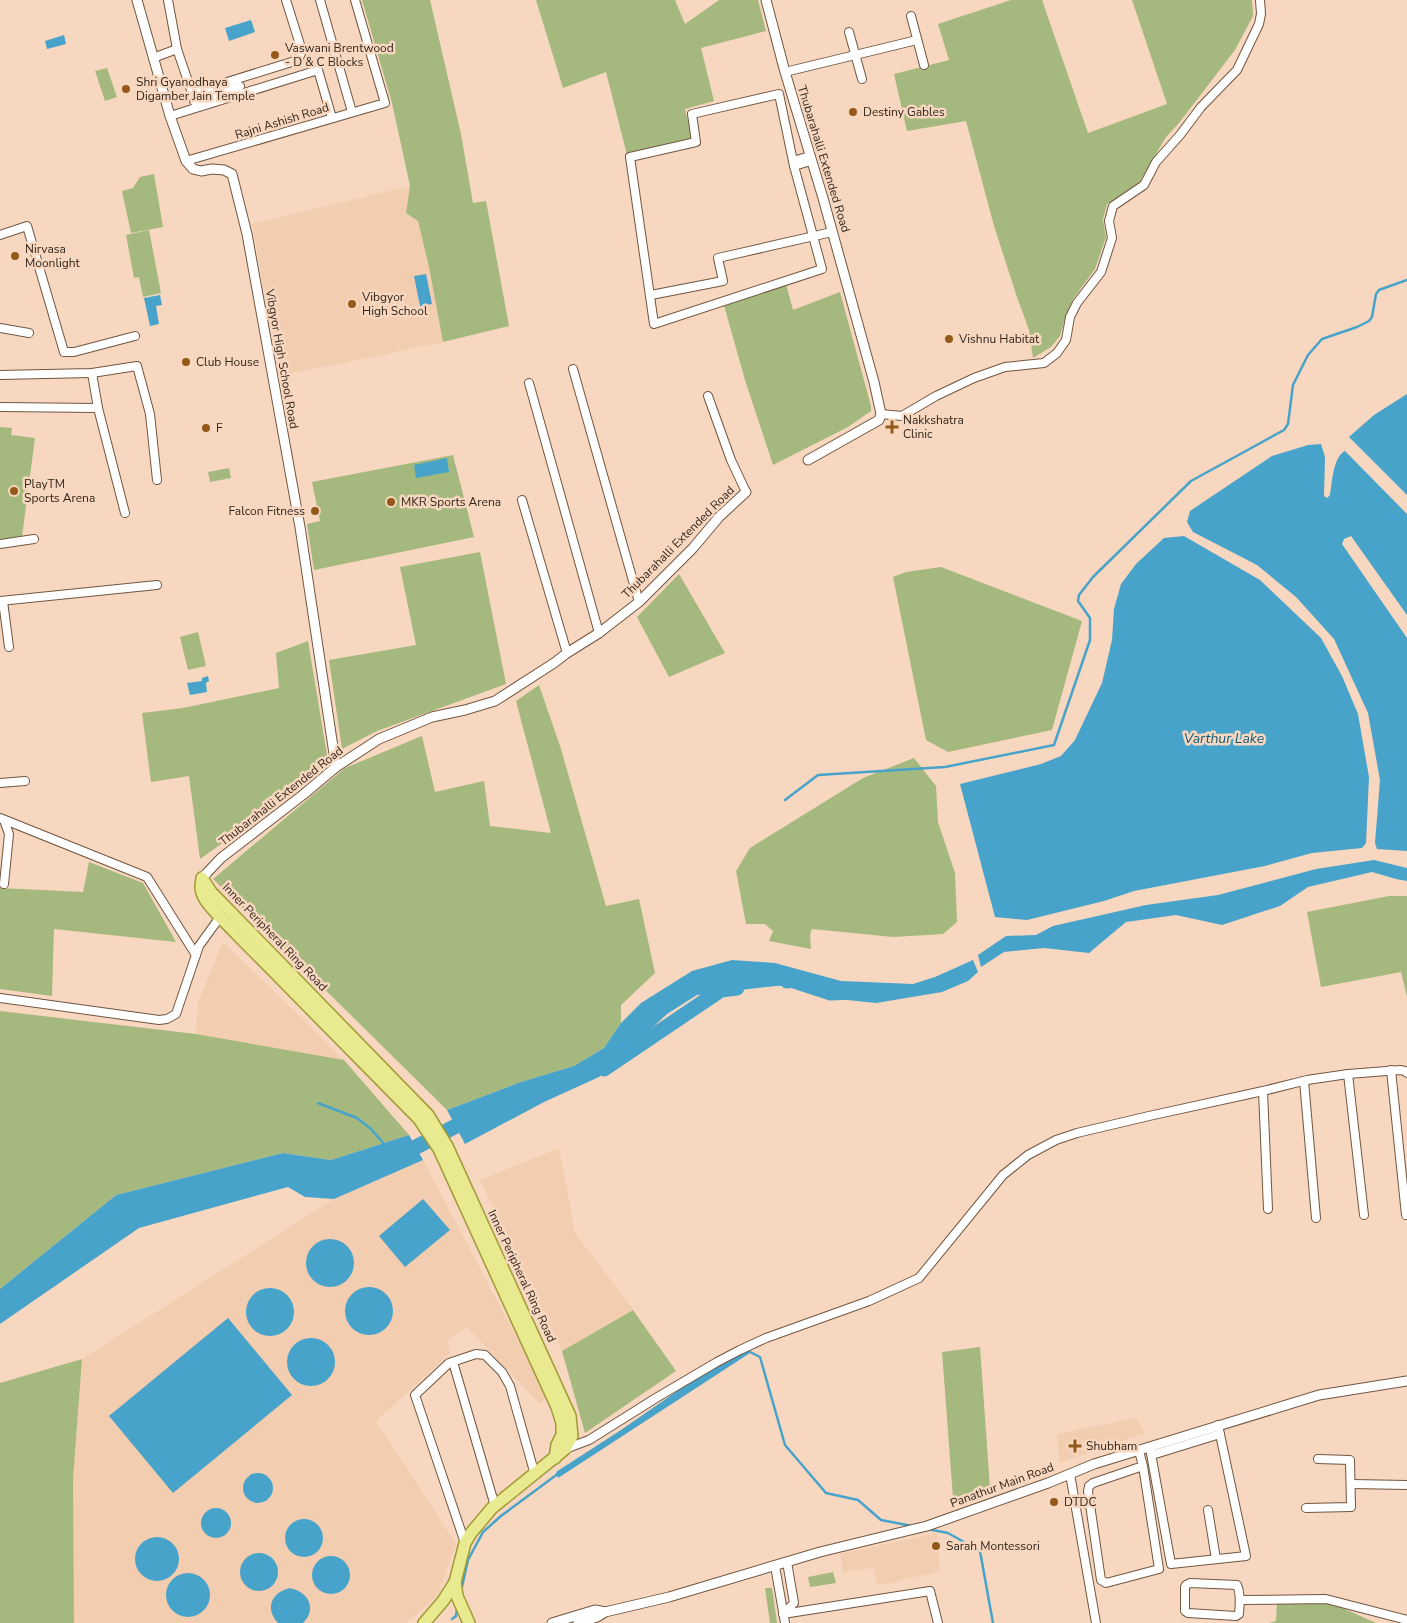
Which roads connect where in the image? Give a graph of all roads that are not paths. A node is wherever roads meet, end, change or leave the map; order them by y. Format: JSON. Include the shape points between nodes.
{"nodes":[{"id":1,"x":137,"y":0,"type":"edge"},
{"id":2,"x":168,"y":0,"type":"edge"},
{"id":3,"x":286,"y":0,"type":"edge"},
{"id":4,"x":320,"y":0,"type":"edge"},
{"id":5,"x":355,"y":0,"type":"edge"},
{"id":6,"x":766,"y":0,"type":"edge"},
{"id":7,"x":1260,"y":0,"type":"edge"},
{"id":8,"x":911,"y":16,"type":"dead end"},
{"id":9,"x":849,"y":32,"type":"dead end"},
{"id":10,"x":917,"y":40,"type":"junction"},
{"id":11,"x":177,"y":49,"type":"junction"},
{"id":12,"x":855,"y":54,"type":"junction"},
{"id":13,"x":154,"y":58,"type":"junction"},
{"id":14,"x":924,"y":65,"type":"dead end"},
{"id":15,"x":784,"y":72,"type":"junction"},
{"id":16,"x":862,"y":79,"type":"dead end"},
{"id":17,"x":240,"y":86,"type":"dead end"},
{"id":18,"x":192,"y":93,"type":"junction"},
{"id":19,"x":366,"y":103,"type":"dead end"},
{"id":20,"x":351,"y":110,"type":"junction"},
{"id":21,"x":170,"y":116,"type":"junction"},
{"id":22,"x":332,"y":118,"type":"junction"},
{"id":23,"x":811,"y":158,"type":"junction"},
{"id":24,"x":186,"y":161,"type":"junction"},
{"id":25,"x":794,"y":163,"type":"junction"},
{"id":26,"x":832,"y":232,"type":"junction"},
{"id":27,"x":0,"y":235,"type":"edge"},
{"id":28,"x":813,"y":236,"type":"junction"},
{"id":29,"x":650,"y":295,"type":"junction"},
{"id":30,"x":0,"y":328,"type":"edge"},
{"id":31,"x":29,"y":333,"type":"dead end"},
{"id":32,"x":135,"y":336,"type":"dead end"},
{"id":33,"x":573,"y":369,"type":"dead end"},
{"id":34,"x":92,"y":373,"type":"junction"},
{"id":35,"x":0,"y":375,"type":"edge"},
{"id":36,"x":529,"y":383,"type":"dead end"},
{"id":37,"x":708,"y":396,"type":"dead end"},
{"id":38,"x":0,"y":407,"type":"edge"},
{"id":39,"x":98,"y":408,"type":"junction"},
{"id":40,"x":881,"y":414,"type":"junction"},
{"id":41,"x":808,"y":460,"type":"dead end"},
{"id":42,"x":156,"y":480,"type":"dead end"},
{"id":43,"x":746,"y":492,"type":"joint"},
{"id":44,"x":522,"y":500,"type":"dead end"},
{"id":45,"x":125,"y":513,"type":"dead end"},
{"id":46,"x":34,"y":539,"type":"dead end"},
{"id":47,"x":0,"y":544,"type":"edge"},
{"id":48,"x":157,"y":585,"type":"dead end"},
{"id":49,"x":1,"y":601,"type":"edge"},
{"id":50,"x":639,"y":602,"type":"junction"},
{"id":51,"x":599,"y":633,"type":"junction"},
{"id":52,"x":9,"y":647,"type":"dead end"},
{"id":53,"x":567,"y":653,"type":"junction"},
{"id":54,"x":336,"y":767,"type":"junction"},
{"id":55,"x":25,"y":781,"type":"dead end"},
{"id":56,"x":0,"y":783,"type":"edge"},
{"id":57,"x":2,"y":819,"type":"edge"},
{"id":58,"x":202,"y":878,"type":"joint"},
{"id":59,"x":4,"y":884,"type":"dead end"},
{"id":60,"x":207,"y":895,"type":"junction"},
{"id":61,"x":220,"y":917,"type":"junction"},
{"id":62,"x":196,"y":955,"type":"junction"},
{"id":63,"x":0,"y":998,"type":"edge"},
{"id":64,"x":1390,"y":1070,"type":"junction"},
{"id":65,"x":1407,"y":1073,"type":"edge"},
{"id":66,"x":1348,"y":1074,"type":"junction"},
{"id":67,"x":1304,"y":1081,"type":"junction"},
{"id":68,"x":1263,"y":1091,"type":"junction"},
{"id":69,"x":423,"y":1117,"type":"junction"},
{"id":70,"x":443,"y":1147,"type":"junction"},
{"id":71,"x":1268,"y":1209,"type":"dead end"},
{"id":72,"x":1364,"y":1215,"type":"dead end"},
{"id":73,"x":1406,"y":1215,"type":"edge"},
{"id":74,"x":1316,"y":1218,"type":"dead end"},
{"id":75,"x":453,"y":1362,"type":"junction"},
{"id":76,"x":1407,"y":1381,"type":"edge"},
{"id":77,"x":1219,"y":1430,"type":"junction"},
{"id":78,"x":566,"y":1449,"type":"junction"},
{"id":79,"x":1139,"y":1451,"type":"junction"},
{"id":80,"x":1151,"y":1451,"type":"junction"},
{"id":81,"x":555,"y":1458,"type":"junction"},
{"id":82,"x":1318,"y":1459,"type":"dead end"},
{"id":83,"x":1143,"y":1466,"type":"junction"},
{"id":84,"x":1070,"y":1474,"type":"junction"},
{"id":85,"x":535,"y":1475,"type":"junction"},
{"id":86,"x":1351,"y":1484,"type":"junction"},
{"id":87,"x":1407,"y":1485,"type":"edge"},
{"id":88,"x":495,"y":1506,"type":"junction"},
{"id":89,"x":1306,"y":1508,"type":"dead end"},
{"id":90,"x":1208,"y":1510,"type":"dead end"},
{"id":91,"x":465,"y":1544,"type":"junction"},
{"id":92,"x":1216,"y":1559,"type":"junction"},
{"id":93,"x":787,"y":1562,"type":"junction"},
{"id":94,"x":775,"y":1566,"type":"junction"},
{"id":95,"x":456,"y":1582,"type":"junction"},
{"id":96,"x":1240,"y":1600,"type":"junction"},
{"id":97,"x":605,"y":1612,"type":"junction"},
{"id":98,"x":783,"y":1614,"type":"junction"},
{"id":99,"x":1407,"y":1620,"type":"edge"},
{"id":100,"x":424,"y":1623,"type":"edge"},
{"id":101,"x":469,"y":1623,"type":"edge"},
{"id":102,"x":552,"y":1623,"type":"edge"},
{"id":103,"x":578,"y":1623,"type":"edge"},
{"id":104,"x":785,"y":1623,"type":"edge"},
{"id":105,"x":938,"y":1623,"type":"edge"},
{"id":106,"x":1096,"y":1623,"type":"edge"}],
"edges":[{"from":1,"to":13,"type":"street"},
{"from":2,"to":11,"type":"street"},
{"from":3,"to":18,"type":"street","via":[[302,51],[298,60]]},
{"from":4,"to":20,"type":"street"},
{"from":5,"to":20,"type":"street","name":"Rajni Ashish Road","via":[[385,103]]},
{"from":6,"to":15,"type":"street","name":"Thubarahalli Extended Road"},
{"from":7,"to":40,"type":"street","via":[[1259,24],[1237,70],[1201,107],[1156,162],[1144,185],[1113,206],[1109,221],[1112,238],[1101,272],[1077,303],[1070,317],[1066,340],[1057,353],[1044,362],[1005,367],[974,378],[902,416]]},
{"from":8,"to":10,"type":"street"},
{"from":9,"to":12,"type":"street"},
{"from":10,"to":12,"type":"street"},
{"from":10,"to":14,"type":"street"},
{"from":11,"to":13,"type":"street"},
{"from":11,"to":18,"type":"street"},
{"from":12,"to":15,"type":"street"},
{"from":12,"to":16,"type":"street"},
{"from":13,"to":21,"type":"street"},
{"from":15,"to":23,"type":"street","name":"Thubarahalli Extended Road"},
{"from":17,"to":18,"type":"street","via":[[194,101]]},
{"from":19,"to":20,"type":"street"},
{"from":20,"to":22,"type":"street","name":"Rajni Ashish Road"},
{"from":21,"to":22,"type":"street","via":[[318,70]]},
{"from":21,"to":24,"type":"street"},
{"from":22,"to":24,"type":"street","name":"Rajni Ashish Road"},
{"from":23,"to":25,"type":"street"},
{"from":23,"to":26,"type":"street","name":"Thubarahalli Extended Road"},
{"from":24,"to":54,"type":"street","name":"Vibgyor High School Road","via":[[201,171],[224,170],[232,174],[244,220],[300,526]]},
{"from":25,"to":28,"type":"street"},
{"from":25,"to":29,"type":"street","via":[[779,94],[692,114],[696,142],[630,157]]},
{"from":26,"to":28,"type":"street"},
{"from":26,"to":40,"type":"street","name":"Thubarahalli Extended Road"},
{"from":27,"to":32,"type":"street","via":[[27,226],[64,352]]},
{"from":28,"to":29,"type":"street","via":[[718,258],[723,281]]},
{"from":28,"to":29,"type":"street","via":[[822,269],[654,324]]},
{"from":30,"to":31,"type":"street"},
{"from":33,"to":50,"type":"street"},
{"from":34,"to":35,"type":"street"},
{"from":34,"to":39,"type":"street"},
{"from":34,"to":42,"type":"street","via":[[137,366],[150,414]]},
{"from":36,"to":51,"type":"street"},
{"from":37,"to":43,"type":"street"},
{"from":38,"to":39,"type":"street"},
{"from":39,"to":45,"type":"street"},
{"from":40,"to":41,"type":"street","via":[[879,420]]},
{"from":43,"to":50,"type":"street","name":"Thubarahalli Extended Road"},
{"from":44,"to":53,"type":"street"},
{"from":46,"to":47,"type":"street"},
{"from":48,"to":49,"type":"street"},
{"from":49,"to":52,"type":"street"},
{"from":50,"to":51,"type":"street","name":"Thubarahalli Extended Road"},
{"from":51,"to":53,"type":"street","name":"Thubarahalli Extended Road"},
{"from":53,"to":54,"type":"street","name":"Thubarahalli Extended Road","via":[[496,701],[432,717],[388,735]]},
{"from":54,"to":58,"type":"street","name":"Thubarahalli Extended Road","via":[[221,858]]},
{"from":55,"to":56,"type":"street"},
{"from":57,"to":59,"type":"street","via":[[9,834]]},
{"from":57,"to":62,"type":"street","via":[[147,877]]},
{"from":58,"to":60,"type":"main road","name":"Inner Peripheral Ring Road"},
{"from":60,"to":61,"type":"main road","name":"Inner Peripheral Ring Road"},
{"from":60,"to":69,"type":"main road","name":"Inner Peripheral Ring Road"},
{"from":61,"to":62,"type":"street"},
{"from":61,"to":69,"type":"main road","name":"Inner Peripheral Ring Road"},
{"from":62,"to":63,"type":"street","via":[[176,1014],[168,1019]]},
{"from":64,"to":65,"type":"street","via":[[1405,1070]]},
{"from":64,"to":66,"type":"street"},
{"from":64,"to":73,"type":"street"},
{"from":66,"to":67,"type":"street"},
{"from":66,"to":72,"type":"street"},
{"from":67,"to":68,"type":"street"},
{"from":67,"to":74,"type":"street"},
{"from":68,"to":71,"type":"street"},
{"from":68,"to":78,"type":"street","via":[[1056,1140],[1028,1155],[1003,1175],[919,1278],[869,1301],[740,1350],[589,1440]]},
{"from":69,"to":70,"type":"main road","name":"Inner Peripheral Ring Road"},
{"from":70,"to":78,"type":"main road","name":"Inner Peripheral Ring Road","via":[[570,1416],[572,1436]]},
{"from":70,"to":81,"type":"main road","name":"Inner Peripheral Ring Road","via":[[557,1407],[562,1435]]},
{"from":75,"to":85,"type":"street","via":[[482,1354],[502,1372],[510,1386]]},
{"from":75,"to":88,"type":"street"},
{"from":75,"to":91,"type":"street","via":[[415,1395]]},
{"from":76,"to":77,"type":"street","name":"Panathur Main Road","via":[[1319,1395]]},
{"from":77,"to":80,"type":"street","name":"Panathur Main Road"},
{"from":77,"to":92,"type":"street","via":[[1246,1556]]},
{"from":78,"to":81,"type":"main road"},
{"from":79,"to":80,"type":"street","name":"Panathur Main Road"},
{"from":79,"to":83,"type":"street"},
{"from":79,"to":84,"type":"street","name":"Panathur Main Road"},
{"from":80,"to":92,"type":"street","via":[[1171,1564]]},
{"from":81,"to":85,"type":"main road"},
{"from":82,"to":86,"type":"street","via":[[1350,1460]]},
{"from":83,"to":83,"type":"street","via":[[1089,1486],[1101,1580],[1106,1583],[1159,1569]]},
{"from":84,"to":93,"type":"street","name":"Panathur Main Road","via":[[927,1526]]},
{"from":84,"to":106,"type":"street"},
{"from":85,"to":88,"type":"main road"},
{"from":86,"to":87,"type":"street"},
{"from":86,"to":89,"type":"street","via":[[1351,1507]]},
{"from":88,"to":91,"type":"main road"},
{"from":90,"to":92,"type":"street"},
{"from":91,"to":95,"type":"main road"},
{"from":93,"to":94,"type":"street","name":"Panathur Main Road"},
{"from":93,"to":98,"type":"street","via":[[794,1603]]},
{"from":94,"to":97,"type":"street","name":"Panathur Main Road"},
{"from":94,"to":98,"type":"street"},
{"from":95,"to":100,"type":"main road"},
{"from":95,"to":101,"type":"main road","via":[[459,1600]]},
{"from":96,"to":96,"type":"street","via":[[1237,1585],[1190,1583],[1185,1587],[1185,1611],[1190,1614],[1236,1616],[1240,1612]]},
{"from":96,"to":99,"type":"street","via":[[1326,1600]]},
{"from":97,"to":102,"type":"street","name":"Panathur Main Road","via":[[595,1610]]},
{"from":97,"to":103,"type":"street","name":"Panathur Main Road"},
{"from":98,"to":104,"type":"street"},
{"from":98,"to":105,"type":"street","via":[[930,1591]]}]}
